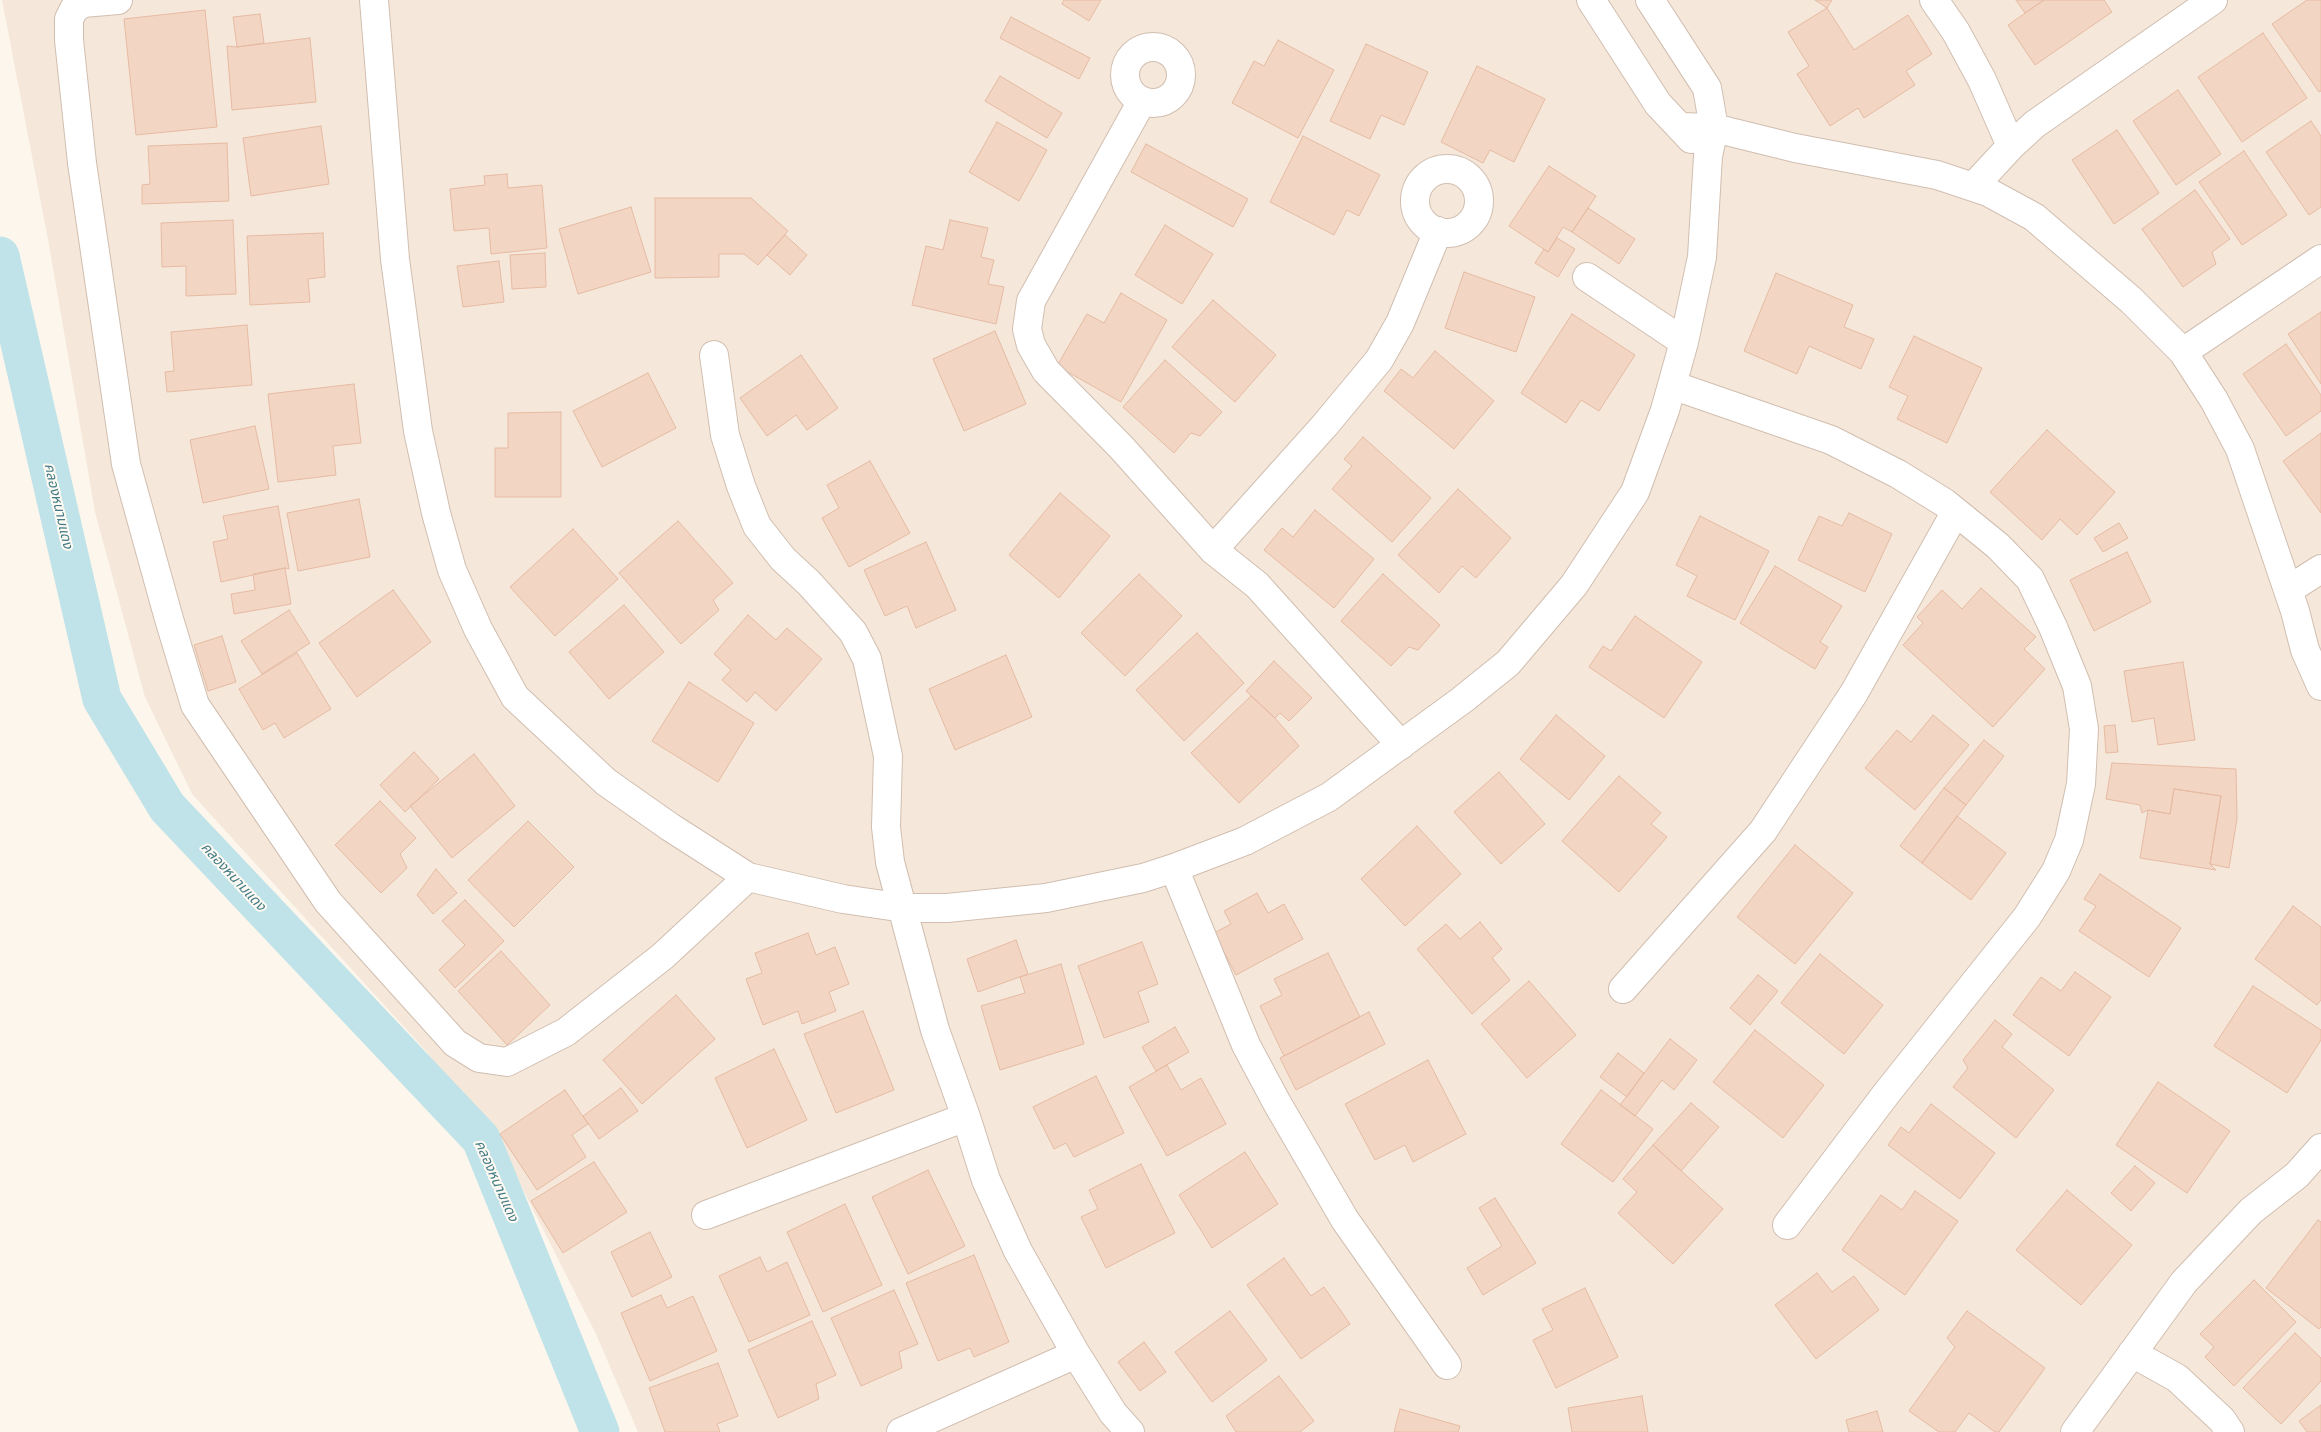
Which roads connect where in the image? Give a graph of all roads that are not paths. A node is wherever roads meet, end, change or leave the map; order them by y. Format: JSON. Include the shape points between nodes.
{"nodes":[{"id":1,"x":118,"y":0,"type":"edge"},
{"id":2,"x":374,"y":0,"type":"edge"},
{"id":3,"x":1591,"y":0,"type":"edge"},
{"id":4,"x":1650,"y":0,"type":"edge"},
{"id":5,"x":1934,"y":0,"type":"edge"},
{"id":6,"x":2213,"y":0,"type":"edge"},
{"id":7,"x":1142,"y":102,"type":"dead end"},
{"id":8,"x":1680,"y":127,"type":"junction"},
{"id":9,"x":1714,"y":128,"type":"junction"},
{"id":10,"x":2011,"y":146,"type":"junction"},
{"id":11,"x":1708,"y":166,"type":"junction"},
{"id":12,"x":1973,"y":187,"type":"junction"},
{"id":13,"x":1438,"y":231,"type":"dead end"},
{"id":14,"x":2321,"y":259,"type":"edge"},
{"id":15,"x":1588,"y":277,"type":"dead end"},
{"id":16,"x":1684,"y":342,"type":"junction"},
{"id":17,"x":2183,"y":352,"type":"junction"},
{"id":18,"x":714,"y":356,"type":"dead end"},
{"id":19,"x":1672,"y":385,"type":"junction"},
{"id":20,"x":1955,"y":512,"type":"junction"},
{"id":21,"x":1213,"y":550,"type":"junction"},
{"id":22,"x":2321,"y":568,"type":"edge"},
{"id":23,"x":2288,"y":590,"type":"junction"},
{"id":24,"x":2321,"y":686,"type":"edge"},
{"id":25,"x":1401,"y":745,"type":"junction"},
{"id":26,"x":1174,"y":868,"type":"junction"},
{"id":27,"x":748,"y":877,"type":"junction"},
{"id":28,"x":904,"y":908,"type":"junction"},
{"id":29,"x":1623,"y":989,"type":"dead end"},
{"id":30,"x":966,"y":1116,"type":"junction"},
{"id":31,"x":2321,"y":1148,"type":"edge"},
{"id":32,"x":706,"y":1215,"type":"dead end"},
{"id":33,"x":1788,"y":1225,"type":"dead end"},
{"id":34,"x":2132,"y":1353,"type":"junction"},
{"id":35,"x":1076,"y":1354,"type":"junction"},
{"id":36,"x":1447,"y":1365,"type":"dead end"},
{"id":37,"x":901,"y":1432,"type":"edge"},
{"id":38,"x":1130,"y":1432,"type":"edge"},
{"id":39,"x":2075,"y":1432,"type":"edge"},
{"id":40,"x":2230,"y":1432,"type":"edge"}],
"edges":[{"from":1,"to":27,"type":"street","via":[[83,3],[74,9],[69,19],[69,40],[82,163],[126,464],[195,705],[328,902],[455,1043],[479,1058],[506,1062],[566,1032],[663,956]]},
{"from":2,"to":27,"type":"street","via":[[395,259],[418,431],[436,513],[456,578],[478,629],[515,697],[606,782]]},
{"from":3,"to":8,"type":"street","via":[[1658,104]]},
{"from":4,"to":9,"type":"street","via":[[1707,88]]},
{"from":5,"to":10,"type":"street","via":[[1982,80]]},
{"from":6,"to":10,"type":"street","via":[[2035,124]]},
{"from":7,"to":21,"type":"street","via":[[1031,300],[1027,329],[1031,345],[1046,371],[1121,447]]},
{"from":8,"to":9,"type":"street"},
{"from":8,"to":11,"type":"street"},
{"from":9,"to":11,"type":"street"},
{"from":9,"to":12,"type":"street","via":[[1795,148],[1937,175]]},
{"from":10,"to":12,"type":"street"},
{"from":11,"to":16,"type":"street","via":[[1702,257]]},
{"from":12,"to":17,"type":"street","via":[[2034,218],[2131,300]]},
{"from":13,"to":21,"type":"street","via":[[1400,323],[1379,360]]},
{"from":14,"to":17,"type":"street"},
{"from":15,"to":16,"type":"street"},
{"from":16,"to":19,"type":"street"},
{"from":17,"to":23,"type":"street","via":[[2240,449]]},
{"from":18,"to":28,"type":"street","via":[[725,435],[757,526],[783,559],[853,632],[867,659],[888,756],[886,828],[890,862]]},
{"from":19,"to":20,"type":"street","via":[[1831,440],[1898,474]]},
{"from":19,"to":25,"type":"street","via":[[1635,492],[1574,585],[1508,663]]},
{"from":20,"to":29,"type":"street","via":[[1854,692],[1763,830]]},
{"from":20,"to":33,"type":"street","via":[[1998,546],[2030,579],[2076,686],[2084,729],[2081,784],[2069,840],[2056,871],[2027,918],[1886,1094]]},
{"from":21,"to":25,"type":"street","via":[[1258,585]]},
{"from":22,"to":23,"type":"street"},
{"from":23,"to":24,"type":"street","via":[[2305,650]]},
{"from":25,"to":26,"type":"street","via":[[1329,796],[1245,841]]},
{"from":26,"to":28,"type":"street","via":[[1143,878],[1046,898],[947,908]]},
{"from":26,"to":36,"type":"street","via":[[1246,1044],[1277,1103],[1345,1220]]},
{"from":27,"to":28,"type":"street","via":[[843,900]]},
{"from":28,"to":30,"type":"street","via":[[910,944],[935,1030]]},
{"from":30,"to":32,"type":"street"},
{"from":30,"to":35,"type":"street","via":[[986,1180],[1018,1252]]},
{"from":31,"to":34,"type":"street","via":[[2298,1175],[2251,1211],[2184,1282]]},
{"from":34,"to":39,"type":"street"},
{"from":34,"to":40,"type":"street","via":[[2177,1378],[2222,1420]]},
{"from":35,"to":37,"type":"street"},
{"from":35,"to":38,"type":"street","via":[[1113,1413]]}]}
